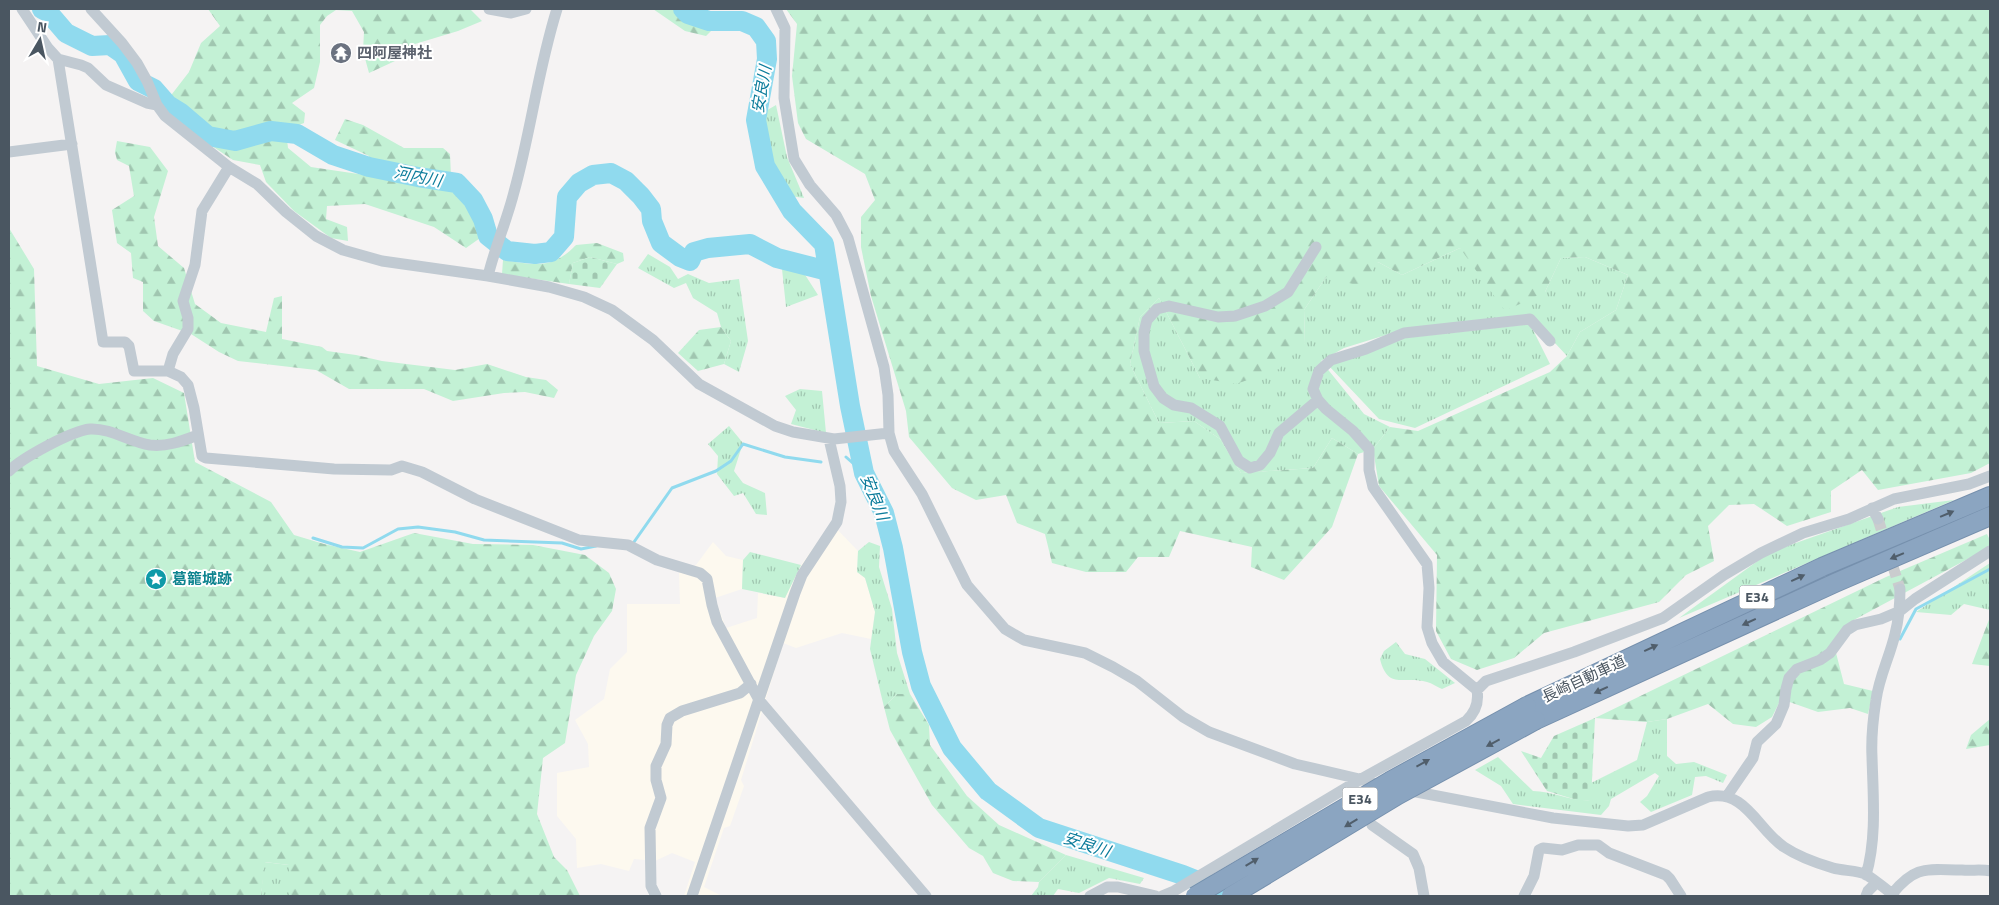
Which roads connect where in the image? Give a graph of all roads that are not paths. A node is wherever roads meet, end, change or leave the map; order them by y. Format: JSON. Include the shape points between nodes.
{"nodes":[{"id":1,"x":22,"y":9,"type":"edge"},
{"id":2,"x":90,"y":9,"type":"edge"},
{"id":3,"x":489,"y":9,"type":"edge"},
{"id":4,"x":526,"y":9,"type":"edge"},
{"id":5,"x":557,"y":9,"type":"edge"},
{"id":6,"x":776,"y":9,"type":"edge"},
{"id":7,"x":58,"y":59,"type":"junction"},
{"id":8,"x":155,"y":101,"type":"junction"},
{"id":9,"x":72,"y":144,"type":"junction"},
{"id":10,"x":9,"y":152,"type":"edge"},
{"id":11,"x":229,"y":166,"type":"junction"},
{"id":12,"x":1316,"y":247,"type":"dead end"},
{"id":13,"x":488,"y":276,"type":"junction"},
{"id":14,"x":1550,"y":341,"type":"dead end"},
{"id":15,"x":168,"y":371,"type":"junction"},
{"id":16,"x":1318,"y":400,"type":"junction"},
{"id":17,"x":883,"y":434,"type":"junction"},
{"id":18,"x":198,"y":435,"type":"junction"},
{"id":19,"x":832,"y":439,"type":"junction"},
{"id":20,"x":9,"y":471,"type":"edge"},
{"id":21,"x":1990,"y":476,"type":"edge"},
{"id":22,"x":1990,"y":496,"type":"edge"},
{"id":23,"x":1872,"y":508,"type":"junction"},
{"id":24,"x":1990,"y":516,"type":"edge"},
{"id":25,"x":1878,"y":519,"type":"tunnel mouth"},
{"id":26,"x":1990,"y":551,"type":"edge"},
{"id":27,"x":1900,"y":589,"type":"tunnel mouth"},
{"id":28,"x":1900,"y":611,"type":"junction"},
{"id":29,"x":751,"y":684,"type":"junction"},
{"id":30,"x":1477,"y":690,"type":"junction"},
{"id":31,"x":759,"y":700,"type":"junction"},
{"id":32,"x":1532,"y":713,"type":"junction"},
{"id":33,"x":1361,"y":779,"type":"junction"},
{"id":34,"x":1727,"y":796,"type":"junction"},
{"id":35,"x":1602,"y":824,"type":"junction"},
{"id":36,"x":1372,"y":825,"type":"dead end"},
{"id":37,"x":1598,"y":845,"type":"junction"},
{"id":38,"x":1990,"y":867,"type":"edge"},
{"id":39,"x":1211,"y":868,"type":"junction"},
{"id":40,"x":1866,"y":874,"type":"junction"},
{"id":41,"x":1876,"y":883,"type":"junction"},
{"id":42,"x":1893,"y":895,"type":"edge"},
{"id":43,"x":656,"y":896,"type":"edge"},
{"id":44,"x":693,"y":896,"type":"edge"},
{"id":45,"x":926,"y":896,"type":"edge"},
{"id":46,"x":1090,"y":896,"type":"edge"},
{"id":47,"x":1156,"y":896,"type":"edge"},
{"id":48,"x":1162,"y":896,"type":"edge"},
{"id":49,"x":1195,"y":896,"type":"edge"},
{"id":50,"x":1231,"y":896,"type":"edge"},
{"id":51,"x":1244,"y":896,"type":"edge"},
{"id":52,"x":1424,"y":896,"type":"edge"},
{"id":53,"x":1524,"y":896,"type":"edge"},
{"id":54,"x":1681,"y":896,"type":"edge"},
{"id":55,"x":1866,"y":896,"type":"edge"}],
"edges":[{"from":1,"to":7,"type":"street"},
{"from":2,"to":8,"type":"street","via":[[122,43],[147,81]]},
{"from":3,"to":4,"type":"street","via":[[511,13]]},
{"from":5,"to":13,"type":"street","via":[[544,53],[514,193]]},
{"from":6,"to":17,"type":"street","via":[[785,28],[784,98],[794,159],[836,215],[848,238],[884,367],[888,395]]},
{"from":7,"to":8,"type":"street","via":[[88,68],[106,85],[147,103]]},
{"from":7,"to":9,"type":"street"},
{"from":8,"to":11,"type":"street","via":[[165,116]]},
{"from":9,"to":10,"type":"street"},
{"from":9,"to":15,"type":"street","via":[[103,342],[125,342],[129,346],[134,371]]},
{"from":11,"to":13,"type":"street","via":[[257,184],[316,236],[343,250],[382,261]]},
{"from":11,"to":15,"type":"street","via":[[202,212],[194,265],[183,301],[188,329],[173,354]]},
{"from":12,"to":16,"type":"street","via":[[1288,292],[1265,306],[1235,316],[1218,317],[1168,306],[1157,309],[1147,320],[1144,351],[1154,386],[1163,398],[1174,405],[1191,408],[1220,426],[1239,461],[1250,468],[1260,464],[1270,453],[1279,433]]},
{"from":13,"to":19,"type":"street","via":[[549,287],[584,297],[612,310],[653,340],[699,384],[733,404],[775,426]]},
{"from":14,"to":16,"type":"street","via":[[1530,319],[1404,333],[1332,360],[1319,372],[1313,389]]},
{"from":15,"to":18,"type":"street","via":[[181,377],[188,385]]},
{"from":16,"to":30,"type":"street","via":[[1369,449],[1373,487],[1427,564],[1427,627],[1432,643],[1443,662]]},
{"from":17,"to":19,"type":"street"},
{"from":17,"to":33,"type":"street","via":[[922,494],[967,585],[1006,629],[1024,640],[1085,653],[1113,667],[1209,732],[1295,764]]},
{"from":18,"to":20,"type":"street","via":[[166,446],[90,429],[37,451]]},
{"from":18,"to":29,"type":"street","via":[[202,456],[206,458],[334,469],[412,468],[475,499],[579,540],[628,545],[657,560],[700,573],[707,579],[717,622]]},
{"from":19,"to":31,"type":"street","via":[[840,486],[837,522],[802,575]]},
{"from":21,"to":23,"type":"street","via":[[1969,484],[1894,499]]},
{"from":32,"to":22,"type":"highway","name":"長崎自動車道","number":"E34","one_way":true,"via":[[1822,567]]},
{"from":23,"to":25,"type":"street"},
{"from":23,"to":30,"type":"street","via":[[1761,553],[1663,618],[1486,681]]},
{"from":24,"to":32,"type":"highway","name":"長崎自動車道","number":"E34","one_way":true},
{"from":26,"to":28,"type":"street"},
{"from":27,"to":28,"type":"street"},
{"from":28,"to":34,"type":"street","via":[[1855,624],[1830,653],[1797,669],[1789,678],[1784,705],[1776,724],[1757,742],[1753,758]]},
{"from":28,"to":40,"type":"street","via":[[1876,698],[1872,738],[1870,862]]},
{"from":29,"to":31,"type":"street"},
{"from":29,"to":43,"type":"street","via":[[740,693],[682,711],[670,718],[666,744],[656,766],[661,798],[650,828],[651,886]]},
{"from":30,"to":33,"type":"street","via":[[1474,714],[1466,721]]},
{"from":31,"to":44,"type":"street"},
{"from":31,"to":45,"type":"street"},
{"from":49,"to":32,"type":"highway","name":"長崎自動車道","number":"E34","one_way":true,"bridge":true,"via":[[1381,786]]},
{"from":32,"to":50,"type":"highway","name":"長崎自動車道","number":"E34","one_way":true,"bridge":true},
{"from":33,"to":35,"type":"street","via":[[1426,795]]},
{"from":33,"to":39,"type":"street"},
{"from":34,"to":35,"type":"street","via":[[1708,797],[1643,825]]},
{"from":34,"to":40,"type":"street","via":[[1739,801],[1776,842],[1796,856]]},
{"from":35,"to":37,"type":"street"},
{"from":36,"to":52,"type":"street","via":[[1413,854]]},
{"from":37,"to":53,"type":"street","via":[[1539,850],[1534,876]]},
{"from":37,"to":54,"type":"street","via":[[1609,853],[1666,875]]},
{"from":38,"to":42,"type":"street","via":[[1917,871],[1902,881]]},
{"from":39,"to":48,"type":"street"},
{"from":39,"to":51,"type":"street","via":[[1219,870]]},
{"from":40,"to":41,"type":"street"},
{"from":41,"to":42,"type":"street"},
{"from":41,"to":55,"type":"street"},
{"from":46,"to":47,"type":"street","via":[[1108,887],[1118,887]]}]}
